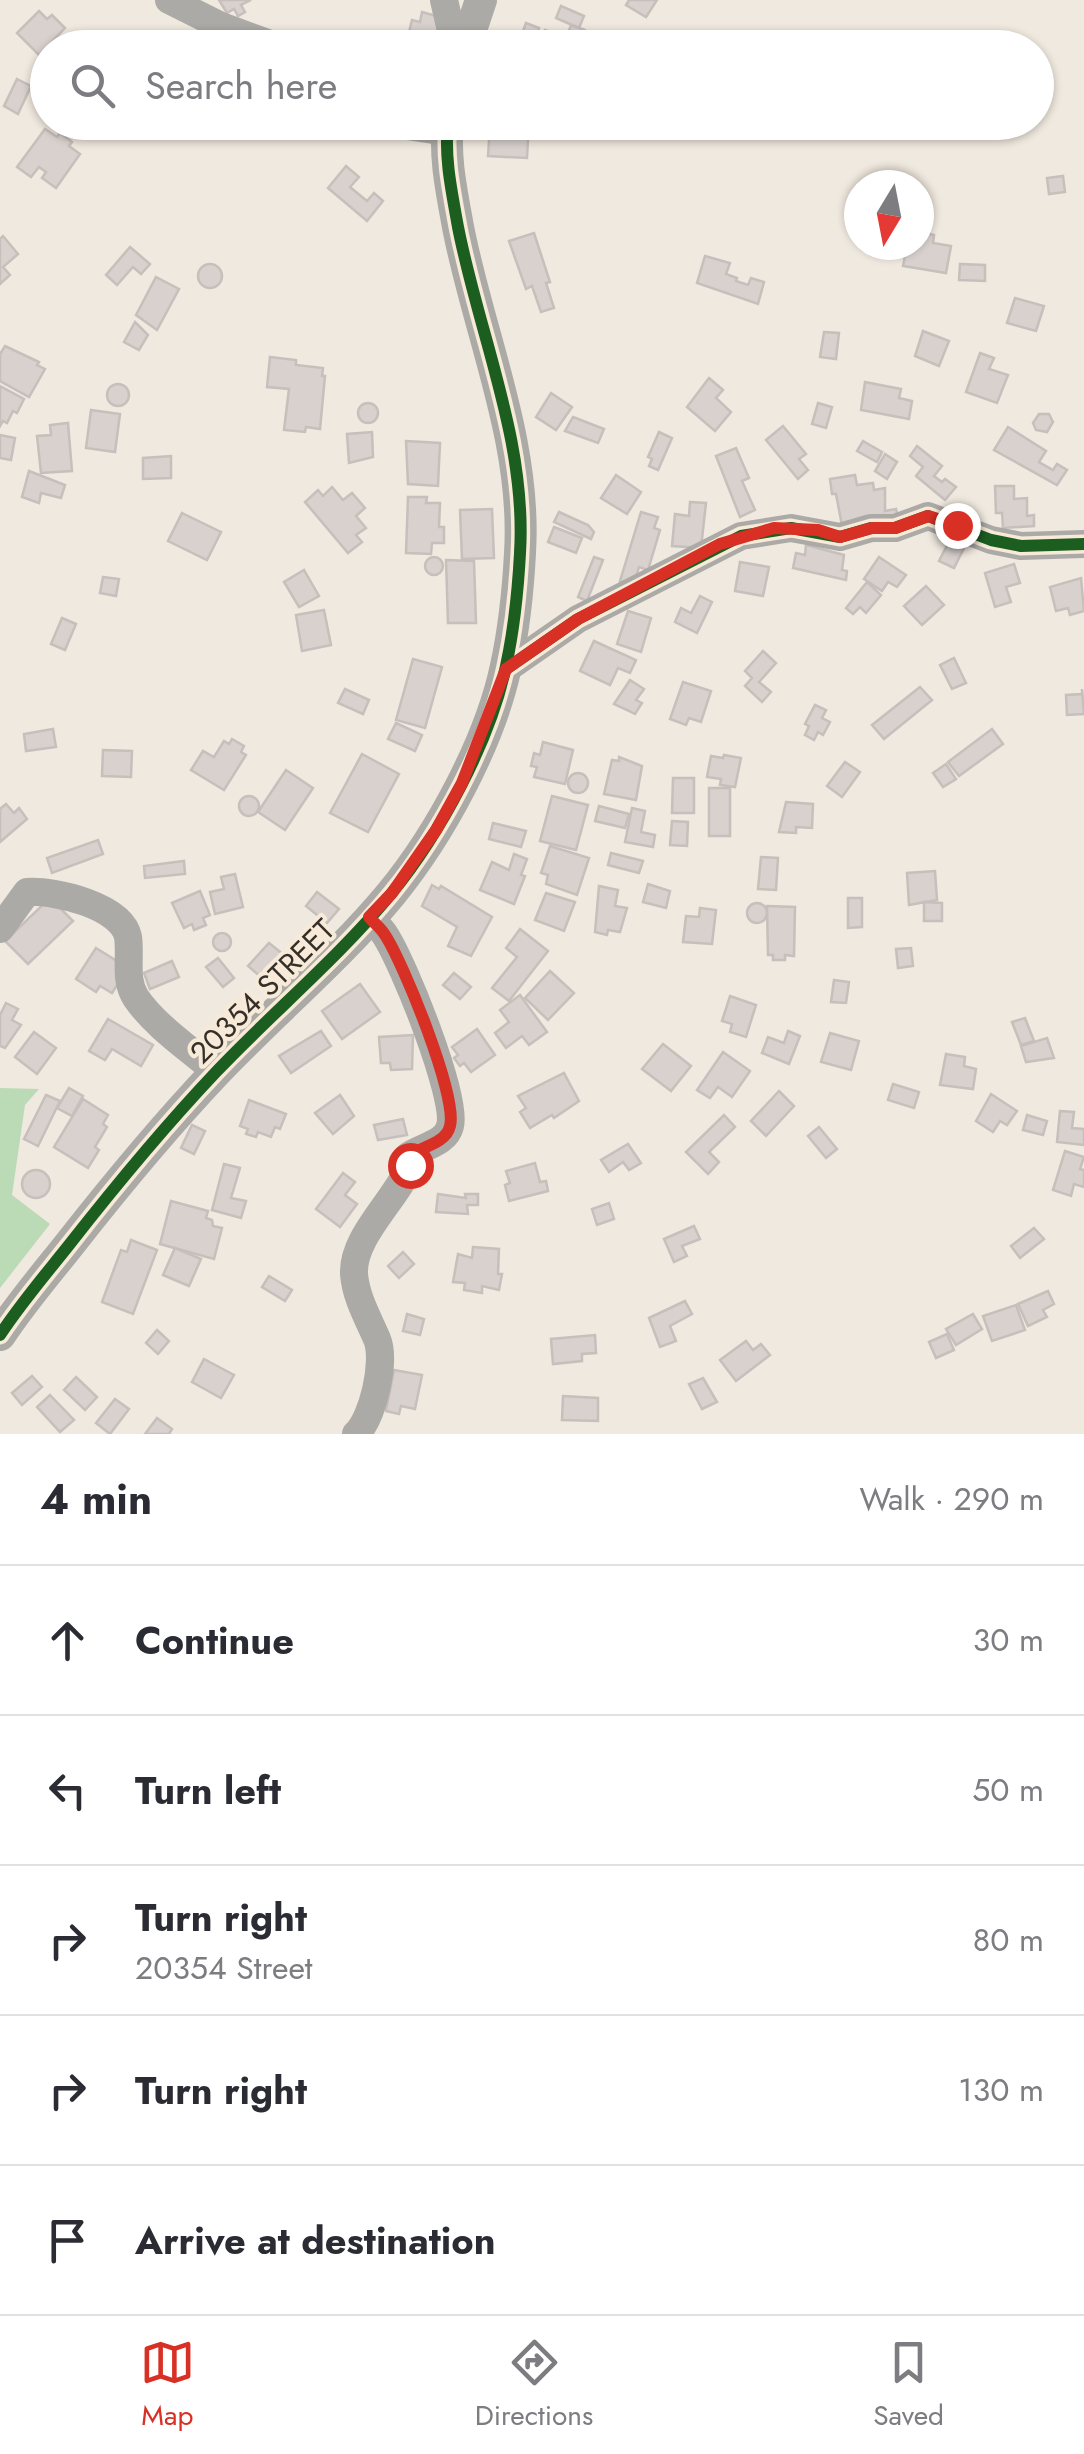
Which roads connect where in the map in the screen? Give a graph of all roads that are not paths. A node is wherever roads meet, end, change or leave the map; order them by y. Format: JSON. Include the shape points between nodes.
{"nodes":[{"id":1,"x":170,"y":0,"type":"edge"},
{"id":2,"x":444,"y":0,"type":"edge"},
{"id":3,"x":481,"y":0,"type":"edge"},
{"id":4,"x":232,"y":30,"type":"edge"},
{"id":5,"x":451,"y":30,"type":"edge"},
{"id":6,"x":471,"y":30,"type":"edge"},
{"id":7,"x":448,"y":140,"type":"edge"},
{"id":8,"x":1084,"y":544,"type":"edge"},
{"id":9,"x":506,"y":669,"type":"junction"},
{"id":10,"x":369,"y":917,"type":"junction"},
{"id":11,"x":0,"y":929,"type":"edge"},
{"id":12,"x":216,"y":1072,"type":"junction"},
{"id":13,"x":0,"y":1334,"type":"edge"},
{"id":14,"x":356,"y":1434,"type":"edge"}],
"edges":[{"from":1,"to":4,"type":"street"},
{"from":2,"to":5,"type":"street"},
{"from":3,"to":6,"type":"street"},
{"from":7,"to":9,"type":"street","name":"20354 STREET","via":[[464,259],[516,474],[520,548]]},
{"from":8,"to":9,"type":"street","via":[[1022,546],[928,516],[840,537],[774,528],[720,544],[578,619]]},
{"from":9,"to":10,"type":"street","name":"20354 STREET","via":[[462,783],[436,830]]},
{"from":10,"to":12,"type":"street","name":"20354 STREET"},
{"from":10,"to":14,"type":"street","via":[[385,934],[436,1055],[450,1126],[442,1140],[407,1157],[405,1179],[367,1232],[354,1271],[365,1319],[379,1343],[375,1400]]},
{"from":11,"to":12,"type":"street","via":[[27,892],[68,897],[115,917],[128,938],[133,993]]},
{"from":12,"to":13,"type":"street","name":"20354 STREET","via":[[118,1183]]}]}
